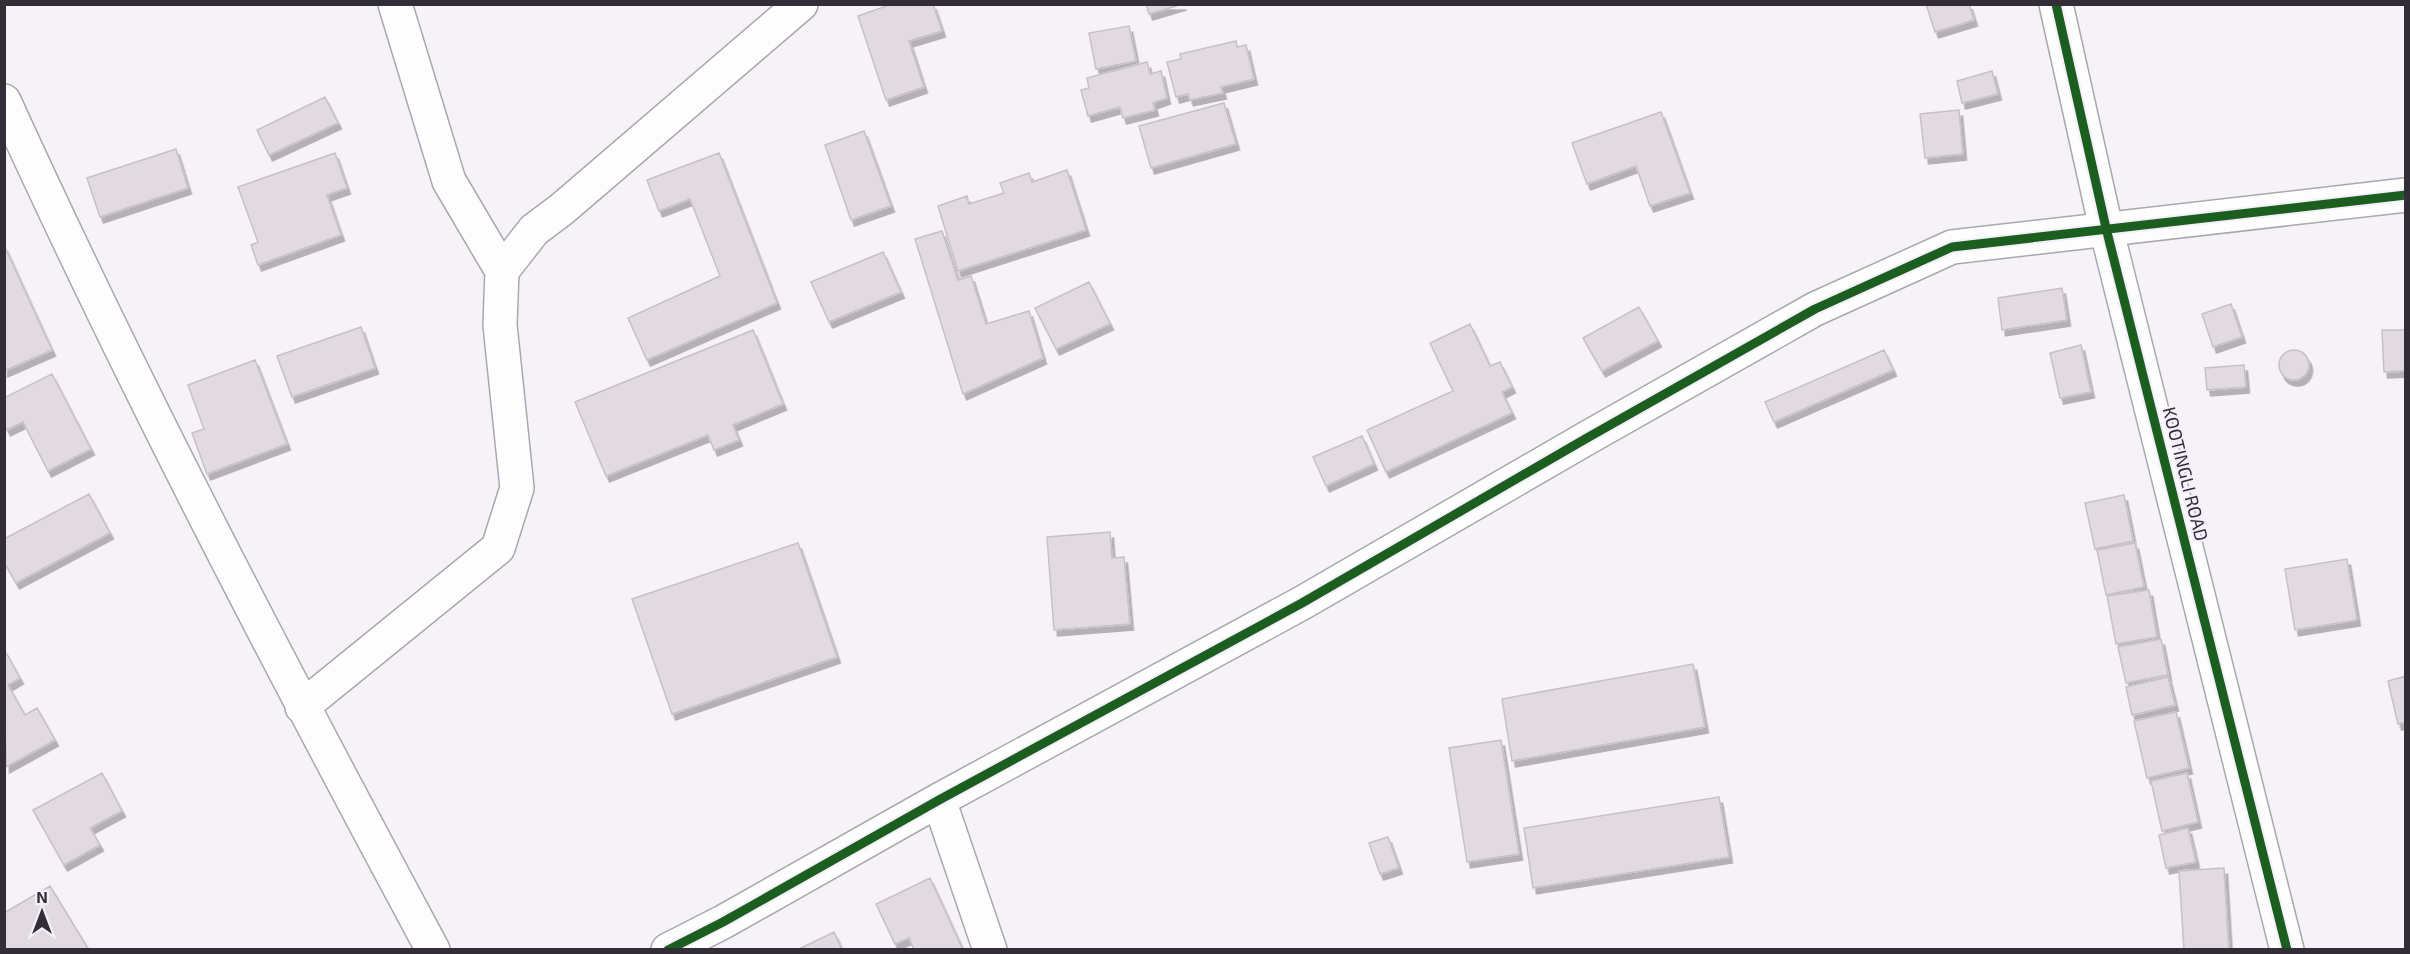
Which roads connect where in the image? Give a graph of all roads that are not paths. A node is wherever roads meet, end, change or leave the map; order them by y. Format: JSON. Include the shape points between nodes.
{"nodes":[{"id":1,"x":395,"y":4,"type":"edge"},
{"id":2,"x":801,"y":4,"type":"edge"},
{"id":3,"x":2056,"y":4,"type":"edge"},
{"id":4,"x":4,"y":101,"type":"edge"},
{"id":5,"x":2406,"y":195,"type":"edge"},
{"id":6,"x":2106,"y":228,"type":"junction"},
{"id":7,"x":502,"y":271,"type":"junction"},
{"id":8,"x":302,"y":707,"type":"junction"},
{"id":9,"x":939,"y":800,"type":"junction"},
{"id":10,"x":434,"y":950,"type":"edge"},
{"id":11,"x":668,"y":950,"type":"edge"},
{"id":12,"x":990,"y":950,"type":"edge"},
{"id":13,"x":2287,"y":950,"type":"edge"}],
"edges":[{"from":1,"to":7,"type":"street","via":[[448,181]]},
{"from":2,"to":7,"type":"street","via":[[534,230]]},
{"from":3,"to":6,"type":"street","name":"KOOTINGLI ROAD"},
{"from":4,"to":8,"type":"street","via":[[67,239]]},
{"from":5,"to":6,"type":"street"},
{"from":6,"to":9,"type":"street","via":[[1952,247],[1815,309],[1302,603]]},
{"from":6,"to":13,"type":"street","name":"KOOTINGLI ROAD"},
{"from":7,"to":8,"type":"street","via":[[500,325],[517,488],[498,548]]},
{"from":8,"to":10,"type":"street"},
{"from":9,"to":11,"type":"street"},
{"from":9,"to":12,"type":"street"}]}
